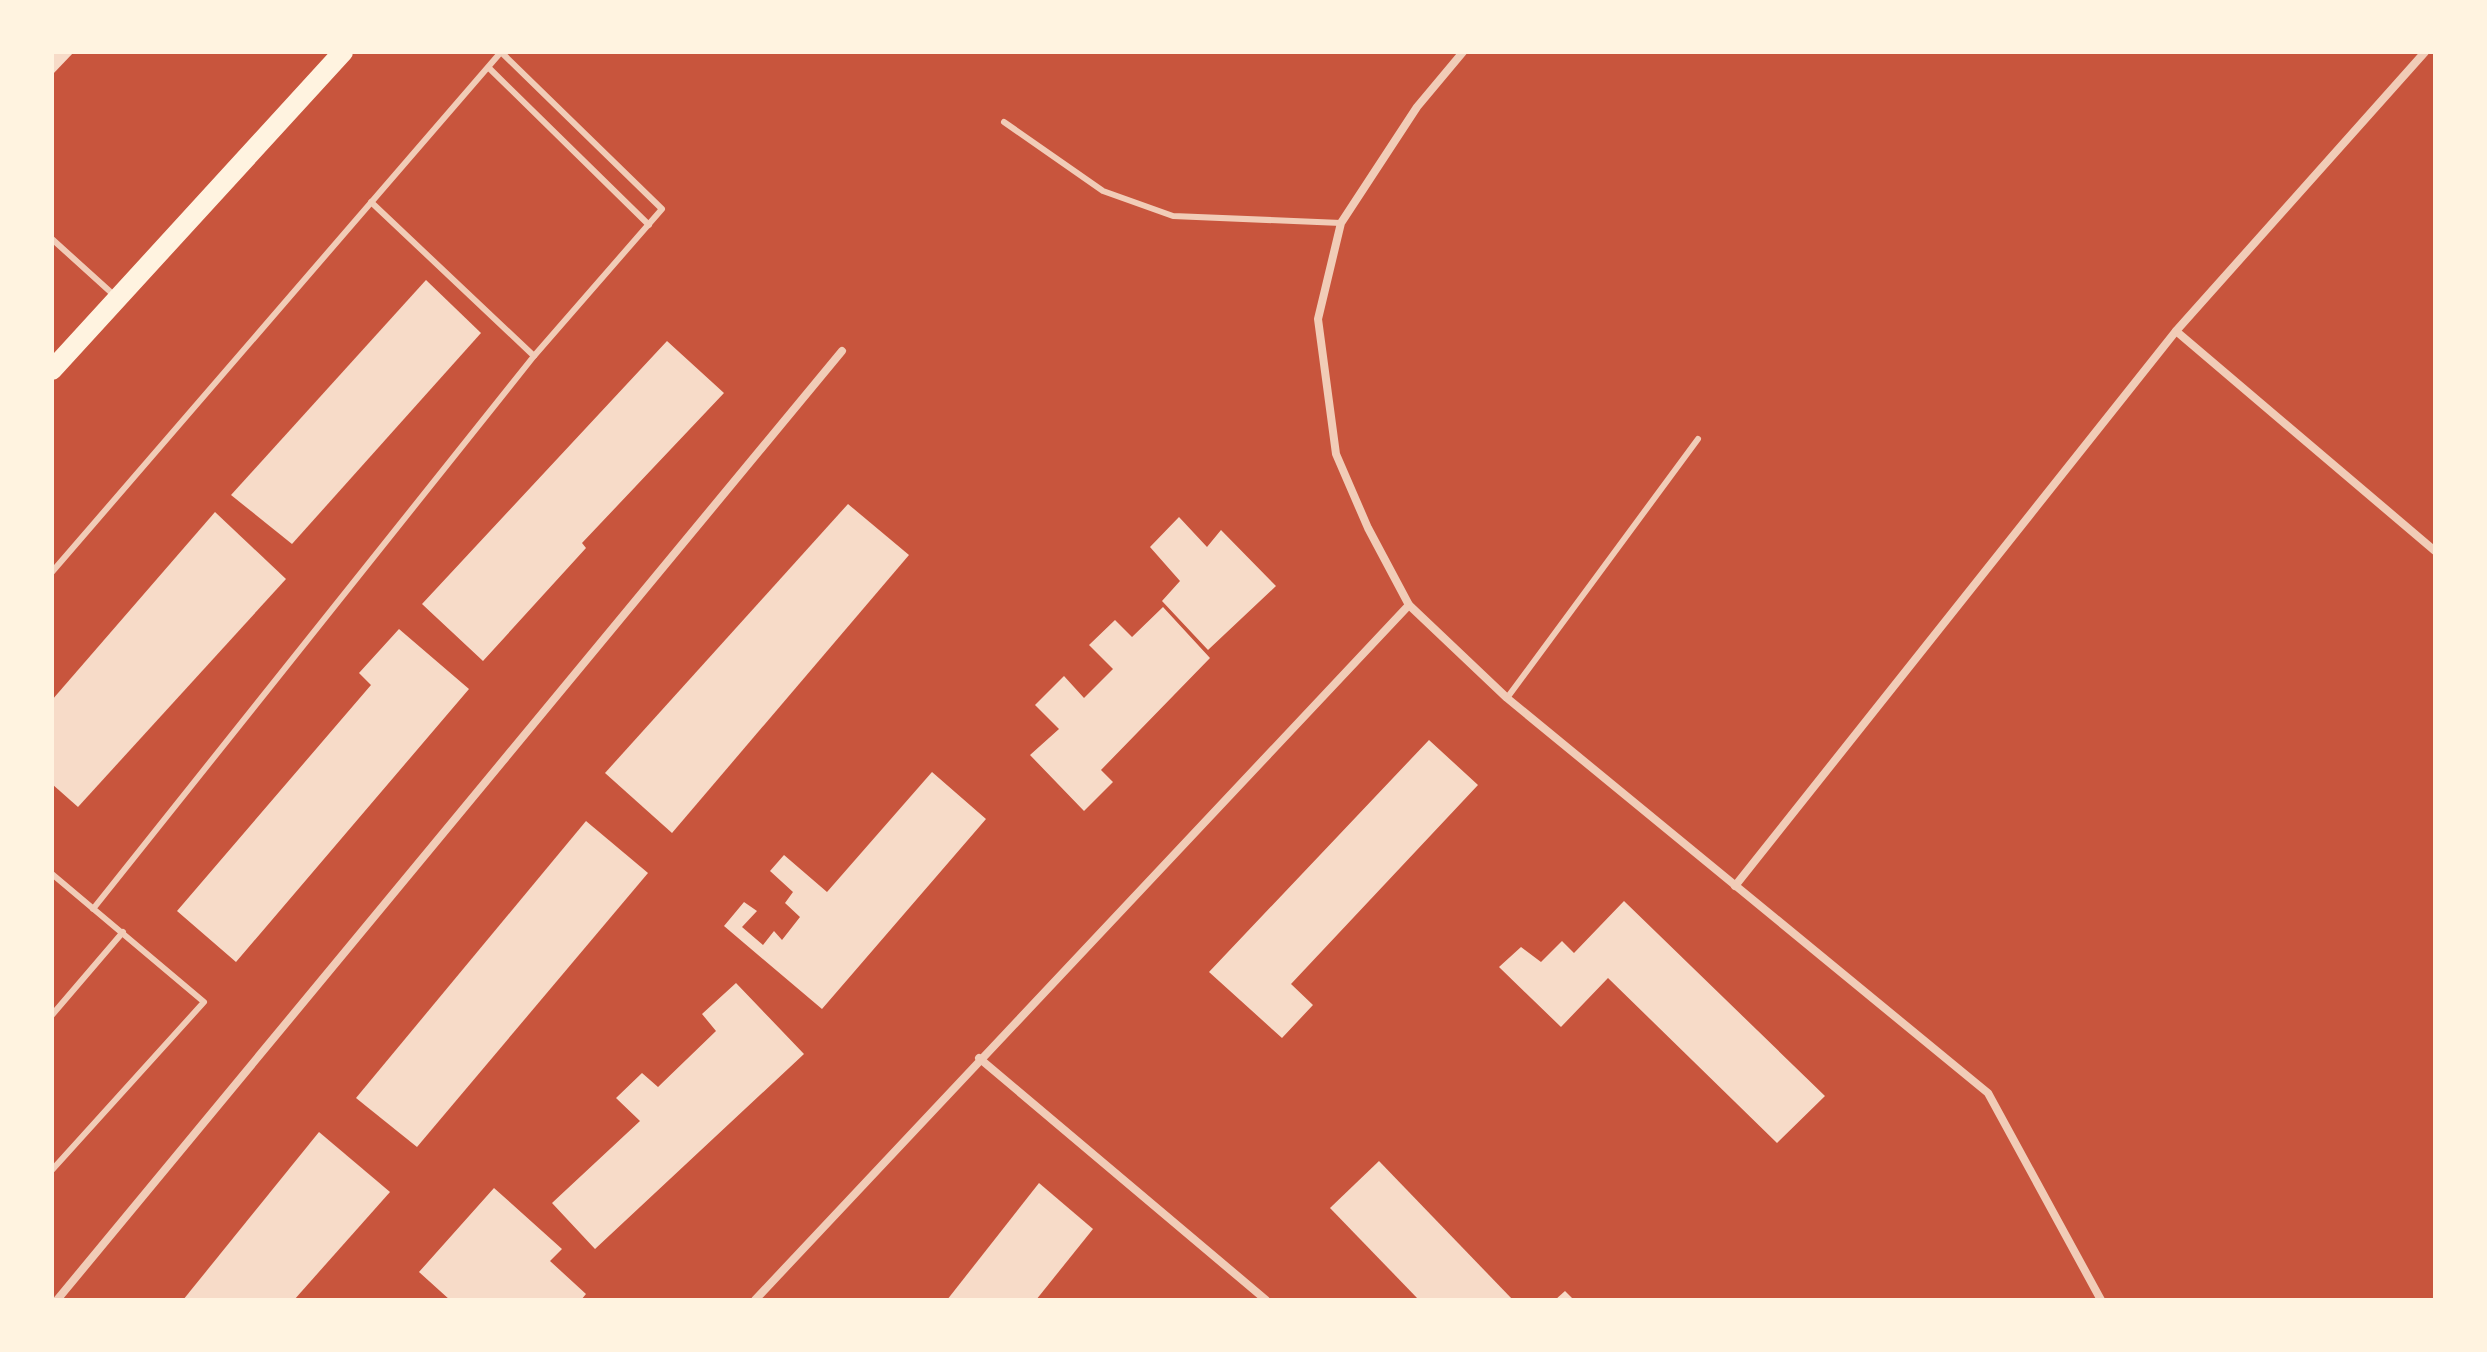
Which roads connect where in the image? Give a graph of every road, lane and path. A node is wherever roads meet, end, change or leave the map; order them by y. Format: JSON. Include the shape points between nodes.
{"nodes":[{"id":1,"x":343,"y":52,"type":"edge"},
{"id":2,"x":501,"y":52,"type":"edge"},
{"id":3,"x":1463,"y":52,"type":"edge"},
{"id":4,"x":2425,"y":52,"type":"edge"},
{"id":5,"x":489,"y":68,"type":"junction"},
{"id":6,"x":1004,"y":122,"type":"dead end"},
{"id":7,"x":371,"y":202,"type":"junction"},
{"id":8,"x":1341,"y":223,"type":"junction"},
{"id":9,"x":649,"y":225,"type":"junction"},
{"id":10,"x":52,"y":239,"type":"edge"},
{"id":11,"x":118,"y":298,"type":"junction"},
{"id":12,"x":2176,"y":331,"type":"junction"},
{"id":13,"x":842,"y":351,"type":"dead end"},
{"id":14,"x":534,"y":356,"type":"junction"},
{"id":15,"x":52,"y":370,"type":"edge"},
{"id":16,"x":1698,"y":439,"type":"dead end"},
{"id":17,"x":2435,"y":551,"type":"edge"},
{"id":18,"x":52,"y":572,"type":"edge"},
{"id":19,"x":1409,"y":605,"type":"junction"},
{"id":20,"x":1507,"y":698,"type":"junction"},
{"id":21,"x":52,"y":874,"type":"edge"},
{"id":22,"x":1735,"y":886,"type":"junction"},
{"id":23,"x":93,"y":909,"type":"junction"},
{"id":24,"x":123,"y":932,"type":"junction"},
{"id":25,"x":52,"y":1015,"type":"edge"},
{"id":26,"x":979,"y":1058,"type":"junction"},
{"id":27,"x":52,"y":1170,"type":"edge"},
{"id":28,"x":57,"y":1300,"type":"edge"},
{"id":29,"x":755,"y":1300,"type":"edge"},
{"id":30,"x":1266,"y":1300,"type":"edge"},
{"id":31,"x":2101,"y":1300,"type":"edge"}],
"edges":[{"from":1,"to":11,"type":"main road"},
{"from":2,"to":5,"type":"lane"},
{"from":2,"to":9,"type":"lane","via":[[662,209]]},
{"from":3,"to":8,"type":"street","via":[[1417,107]]},
{"from":4,"to":12,"type":"street"},
{"from":5,"to":7,"type":"lane"},
{"from":5,"to":9,"type":"lane"},
{"from":6,"to":8,"type":"lane","via":[[1103,191],[1173,216]]},
{"from":7,"to":14,"type":"lane"},
{"from":7,"to":18,"type":"lane"},
{"from":8,"to":19,"type":"street","via":[[1318,319],[1336,454]]},
{"from":9,"to":14,"type":"lane"},
{"from":10,"to":11,"type":"lane"},
{"from":11,"to":15,"type":"main road"},
{"from":12,"to":17,"type":"street"},
{"from":12,"to":22,"type":"street"},
{"from":13,"to":28,"type":"street"},
{"from":14,"to":23,"type":"lane"},
{"from":16,"to":20,"type":"lane"},
{"from":19,"to":20,"type":"street"},
{"from":19,"to":26,"type":"street"},
{"from":20,"to":22,"type":"street"},
{"from":21,"to":23,"type":"lane"},
{"from":22,"to":31,"type":"street","via":[[1988,1093]]},
{"from":23,"to":24,"type":"lane"},
{"from":24,"to":25,"type":"lane"},
{"from":24,"to":27,"type":"lane","via":[[204,1002]]},
{"from":26,"to":29,"type":"street"},
{"from":26,"to":30,"type":"street"}]}
